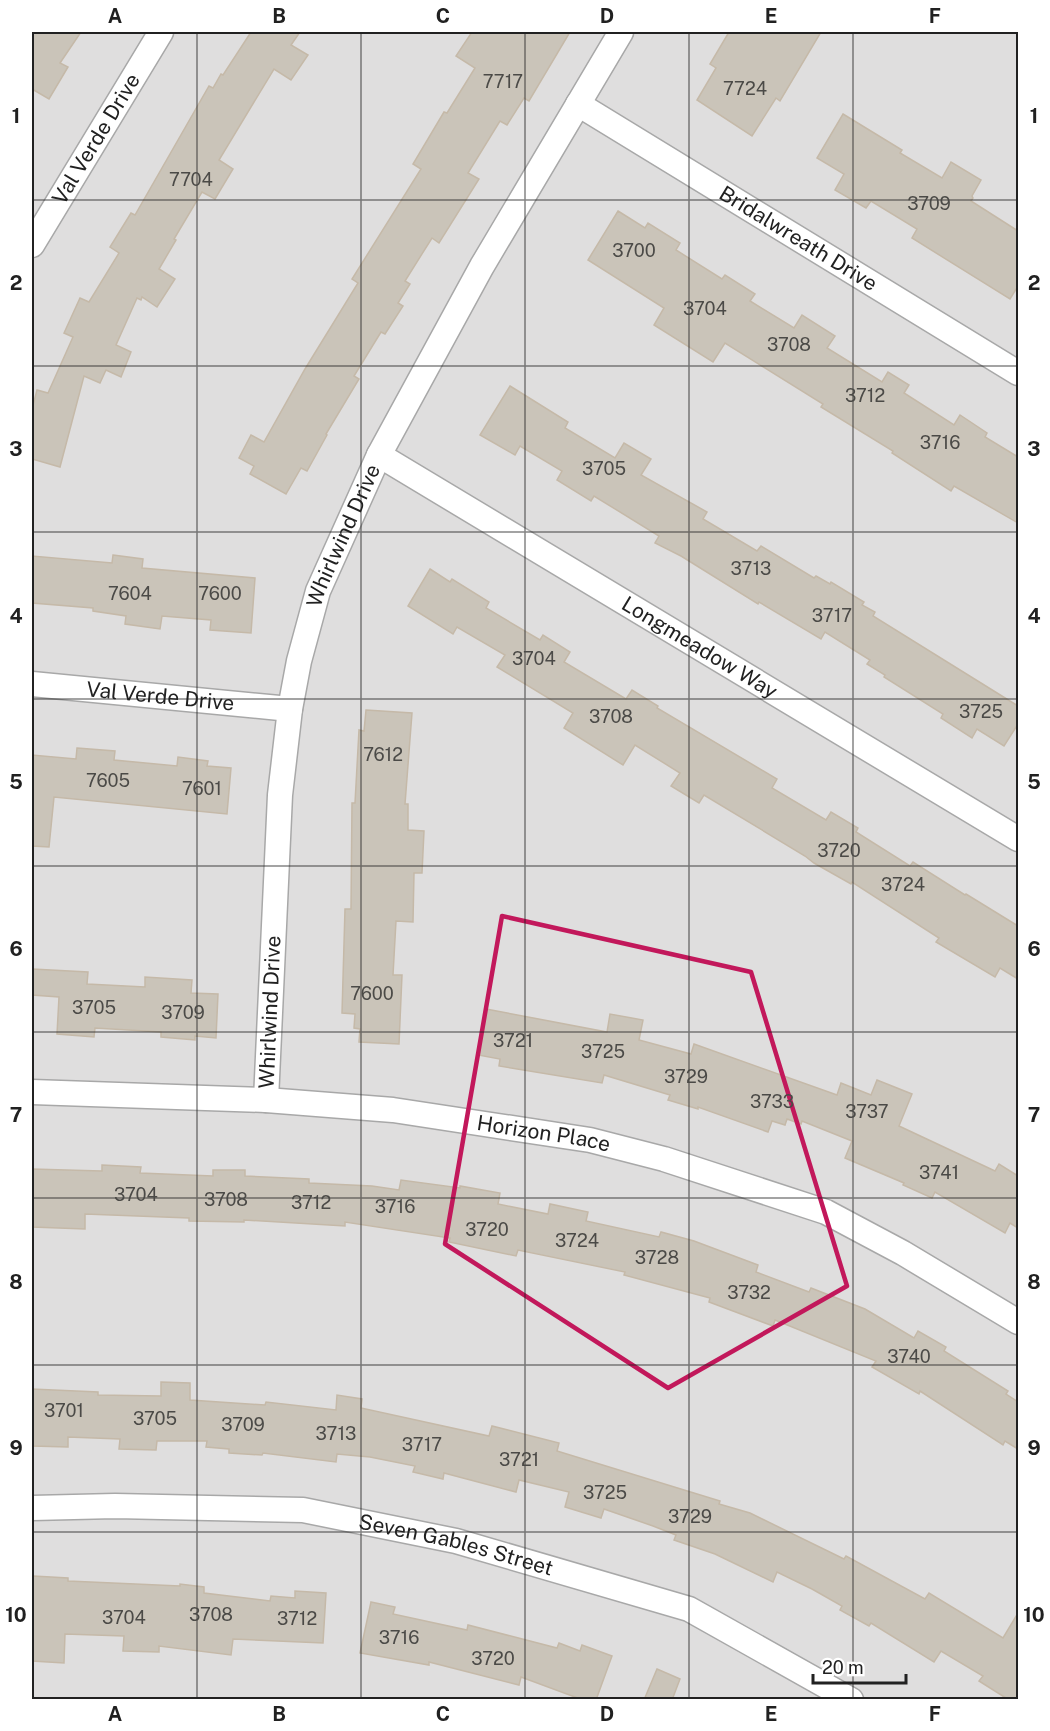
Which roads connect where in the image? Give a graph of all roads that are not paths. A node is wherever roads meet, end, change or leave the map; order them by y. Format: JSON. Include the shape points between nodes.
{"nodes":[{"id":1,"x":161,"y":32,"type":"edge"},
{"id":2,"x":621,"y":32,"type":"edge"},
{"id":3,"x":578,"y":104,"type":"junction"},
{"id":4,"x":32,"y":245,"type":"edge"},
{"id":5,"x":1018,"y":373,"type":"edge"},
{"id":6,"x":379,"y":455,"type":"junction"},
{"id":7,"x":32,"y":684,"type":"edge"},
{"id":8,"x":290,"y":709,"type":"junction"},
{"id":9,"x":1018,"y":839,"type":"edge"},
{"id":10,"x":32,"y":1092,"type":"edge"},
{"id":11,"x":266,"y":1100,"type":"junction"},
{"id":12,"x":1018,"y":1322,"type":"edge"},
{"id":13,"x":32,"y":1508,"type":"edge"},
{"id":14,"x":851,"y":1700,"type":"edge"}],
"edges":[{"from":1,"to":4,"type":"street","name":"Val Verde Drive"},
{"from":2,"to":3,"type":"street","name":"Whirlwind Drive"},
{"from":3,"to":5,"type":"street","name":"Bridalwreath Drive"},
{"from":3,"to":6,"type":"street","name":"Whirlwind Drive","via":[[482,266]]},
{"from":6,"to":8,"type":"street","name":"Whirlwind Drive","via":[[318,591],[298,661]]},
{"from":6,"to":9,"type":"street","name":"Longmeadow Way"},
{"from":7,"to":8,"type":"street","name":"Val Verde Drive"},
{"from":8,"to":11,"type":"street","name":"Whirlwind Drive","via":[[280,795]]},
{"from":10,"to":11,"type":"street","name":"Horizon Place"},
{"from":11,"to":12,"type":"street","name":"Horizon Place","via":[[393,1110],[590,1140],[664,1159],[826,1212]]},
{"from":13,"to":14,"type":"street","name":"Seven Gables Street","via":[[303,1510],[456,1542],[689,1609]]}]}
